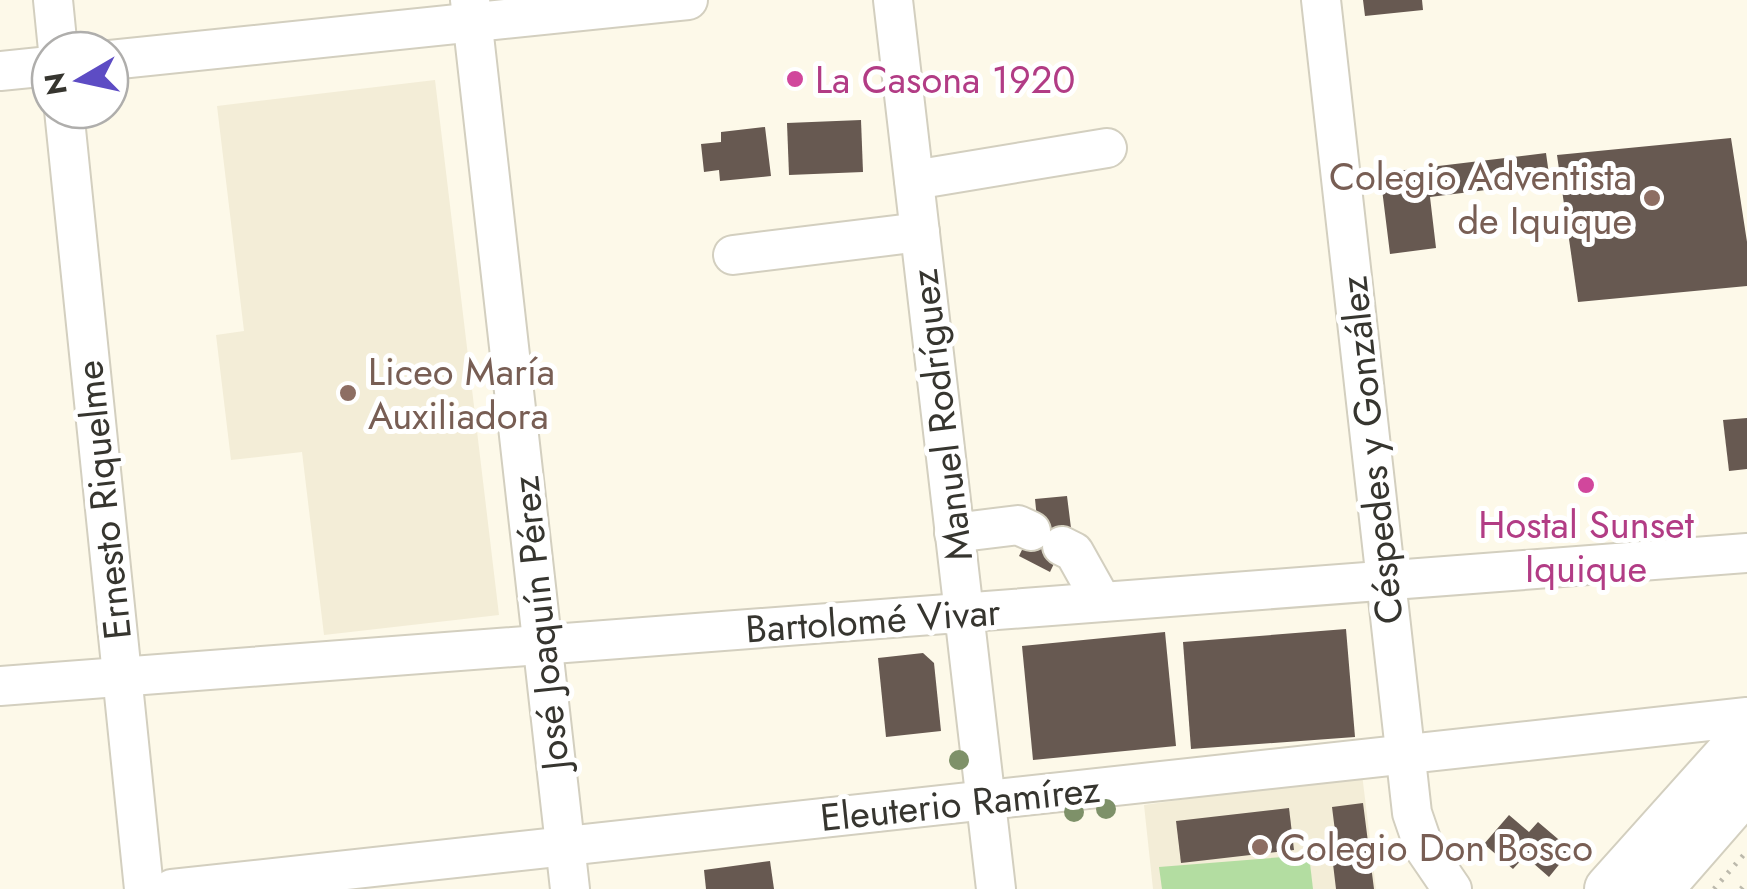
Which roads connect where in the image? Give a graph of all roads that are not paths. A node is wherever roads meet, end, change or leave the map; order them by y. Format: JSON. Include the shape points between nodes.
{"nodes":[{"id":1,"x":52,"y":0,"type":"edge"},
{"id":2,"x":688,"y":0,"type":"edge"},
{"id":3,"x":893,"y":0,"type":"edge"},
{"id":4,"x":1321,"y":0,"type":"edge"},
{"id":5,"x":471,"y":11,"type":"edge"},
{"id":6,"x":56,"y":30,"type":"edge"},
{"id":7,"x":130,"y":57,"type":"edge"},
{"id":8,"x":30,"y":68,"type":"edge"},
{"id":9,"x":0,"y":71,"type":"edge"},
{"id":10,"x":66,"y":130,"type":"edge"},
{"id":11,"x":1106,"y":148,"type":"dead end"},
{"id":12,"x":914,"y":180,"type":"junction"},
{"id":13,"x":920,"y":232,"type":"junction"},
{"id":14,"x":733,"y":255,"type":"dead end"},
{"id":15,"x":954,"y":533,"type":"junction"},
{"id":16,"x":1747,"y":553,"type":"edge"},
{"id":17,"x":1386,"y":580,"type":"junction"},
{"id":18,"x":1102,"y":602,"type":"junction"},
{"id":19,"x":964,"y":613,"type":"junction"},
{"id":20,"x":542,"y":645,"type":"junction"},
{"id":21,"x":121,"y":677,"type":"junction"},
{"id":22,"x":0,"y":686,"type":"edge"},
{"id":23,"x":1747,"y":717,"type":"edge"},
{"id":24,"x":1747,"y":735,"type":"edge"},
{"id":25,"x":1405,"y":755,"type":"junction"},
{"id":26,"x":1747,"y":788,"type":"edge"},
{"id":27,"x":985,"y":800,"type":"junction"},
{"id":28,"x":565,"y":846,"type":"junction"},
{"id":29,"x":308,"y":882,"type":"edge"},
{"id":30,"x":144,"y":889,"type":"edge"},
{"id":31,"x":172,"y":889,"type":"edge"},
{"id":32,"x":570,"y":889,"type":"edge"},
{"id":33,"x":996,"y":889,"type":"edge"},
{"id":34,"x":1452,"y":889,"type":"edge"},
{"id":35,"x":1608,"y":889,"type":"edge"},
{"id":36,"x":1658,"y":889,"type":"edge"}],
"edges":[{"from":1,"to":6,"type":"street"},
{"from":2,"to":5,"type":"street"},
{"from":3,"to":12,"type":"street","name":"Manuel Rodríguez"},
{"from":4,"to":17,"type":"street","name":"Céspedes y González"},
{"from":5,"to":7,"type":"street"},
{"from":5,"to":20,"type":"street","name":"José Joaquín Pérez"},
{"from":8,"to":9,"type":"street"},
{"from":10,"to":21,"type":"street","name":"Ernesto Riquelme"},
{"from":11,"to":12,"type":"street"},
{"from":12,"to":13,"type":"street","name":"Manuel Rodríguez"},
{"from":13,"to":14,"type":"street"},
{"from":13,"to":15,"type":"street","name":"Manuel Rodríguez"},
{"from":15,"to":18,"type":"street","via":[[1018,525],[1046,538],[1074,552]]},
{"from":15,"to":19,"type":"street","name":"Manuel Rodríguez"},
{"from":16,"to":17,"type":"street","name":"Bartolomé Vivar"},
{"from":17,"to":18,"type":"street","name":"Bartolomé Vivar"},
{"from":17,"to":25,"type":"street","name":"Céspedes y González"},
{"from":18,"to":19,"type":"street","name":"Bartolomé Vivar"},
{"from":19,"to":20,"type":"street","name":"Bartolomé Vivar"},
{"from":19,"to":27,"type":"street","name":"Manuel Rodríguez"},
{"from":20,"to":21,"type":"street","name":"Bartolomé Vivar"},
{"from":20,"to":28,"type":"street","name":"José Joaquín Pérez"},
{"from":21,"to":22,"type":"street","name":"Bartolomé Vivar"},
{"from":21,"to":30,"type":"street","name":"Ernesto Riquelme"},
{"from":23,"to":25,"type":"street","name":"Eleuterio Ramírez"},
{"from":24,"to":35,"type":"main road"},
{"from":25,"to":27,"type":"street","name":"Eleuterio Ramírez"},
{"from":25,"to":34,"type":"street","name":"Céspedes y González","via":[[1417,831]]},
{"from":26,"to":36,"type":"main road"},
{"from":27,"to":28,"type":"street","name":"Eleuterio Ramírez"},
{"from":27,"to":33,"type":"street","name":"Manuel Rodríguez"},
{"from":28,"to":29,"type":"street","name":"Eleuterio Ramírez"},
{"from":28,"to":32,"type":"street","name":"José Joaquín Pérez"},
{"from":29,"to":31,"type":"street","name":"Eleuterio Ramírez"}]}
